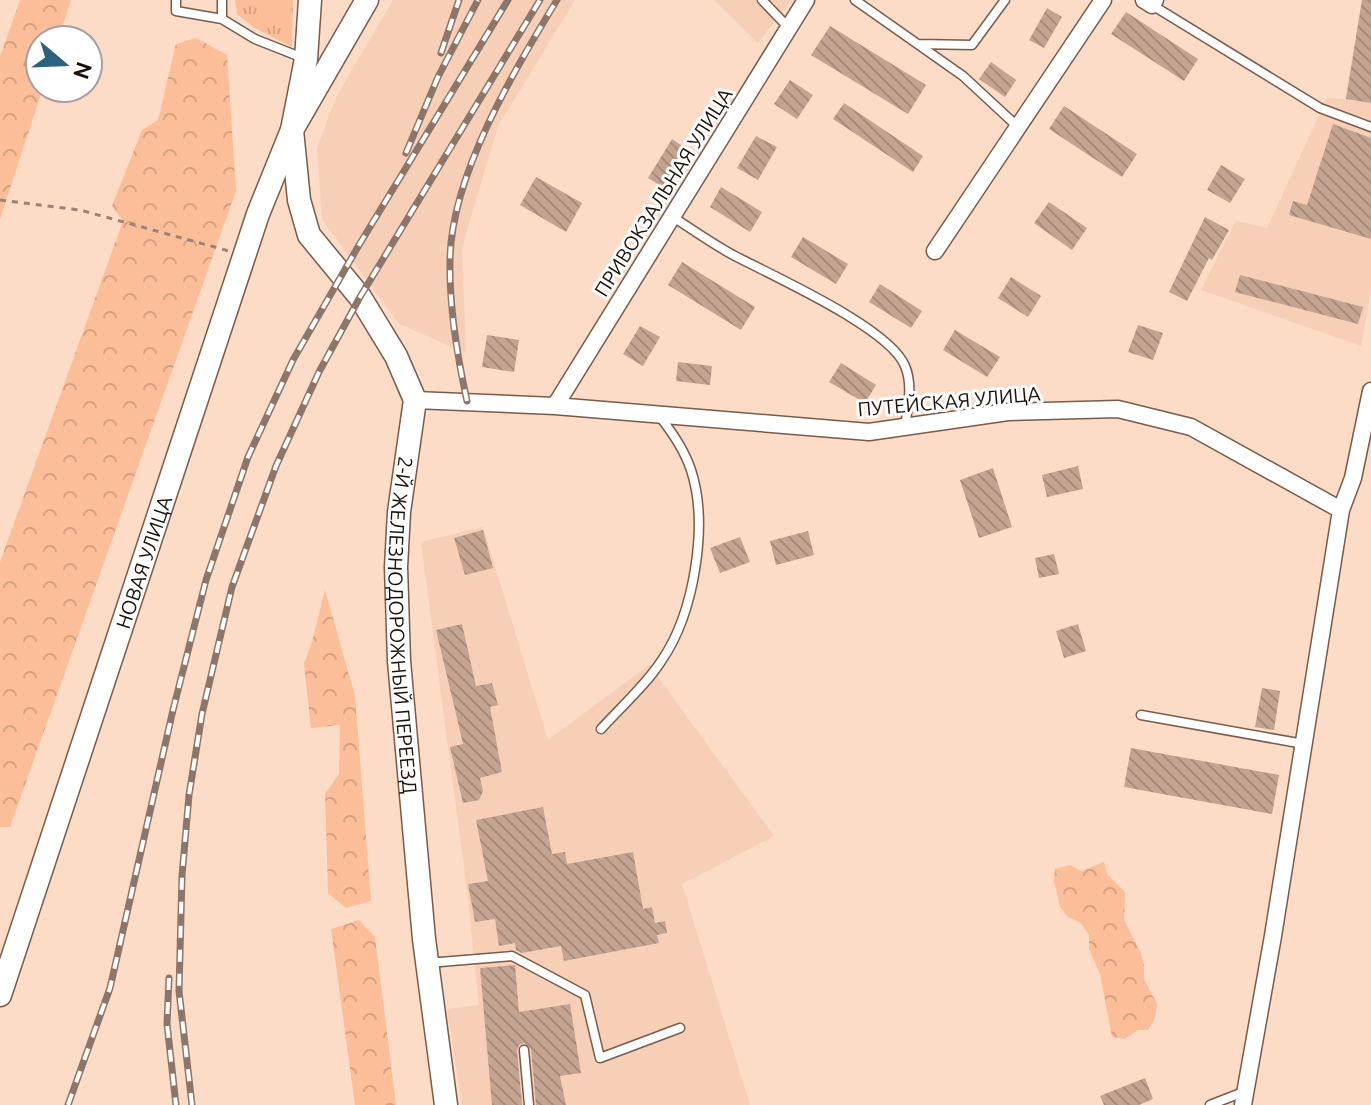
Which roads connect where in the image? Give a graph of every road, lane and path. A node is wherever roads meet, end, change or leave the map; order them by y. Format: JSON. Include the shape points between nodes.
{"nodes":[{"id":1,"x":176,"y":0,"type":"edge"},
{"id":2,"x":222,"y":0,"type":"edge"},
{"id":3,"x":310,"y":0,"type":"edge"},
{"id":4,"x":367,"y":0,"type":"edge"},
{"id":5,"x":762,"y":0,"type":"edge"},
{"id":6,"x":806,"y":0,"type":"edge"},
{"id":7,"x":855,"y":0,"type":"edge"},
{"id":8,"x":1005,"y":0,"type":"edge"},
{"id":9,"x":1103,"y":0,"type":"edge"},
{"id":10,"x":1150,"y":2,"type":"edge"},
{"id":11,"x":222,"y":19,"type":"junction"},
{"id":12,"x":789,"y":28,"type":"junction"},
{"id":13,"x":917,"y":44,"type":"junction"},
{"id":14,"x":306,"y":59,"type":"junction"},
{"id":15,"x":1018,"y":127,"type":"junction"},
{"id":16,"x":1371,"y":127,"type":"edge"},
{"id":17,"x":292,"y":130,"type":"junction"},
{"id":18,"x":0,"y":200,"type":"edge"},
{"id":19,"x":672,"y":216,"type":"junction"},
{"id":20,"x":935,"y":251,"type":"dead end"},
{"id":21,"x":245,"y":255,"type":"junction"},
{"id":22,"x":1371,"y":391,"type":"edge"},
{"id":23,"x":415,"y":400,"type":"junction"},
{"id":24,"x":555,"y":406,"type":"junction"},
{"id":25,"x":658,"y":414,"type":"junction"},
{"id":26,"x":905,"y":426,"type":"junction"},
{"id":27,"x":1341,"y":510,"type":"junction"},
{"id":28,"x":1141,"y":715,"type":"dead end"},
{"id":29,"x":601,"y":729,"type":"dead end"},
{"id":30,"x":1304,"y":744,"type":"junction"},
{"id":31,"x":427,"y":963,"type":"junction"},
{"id":32,"x":0,"y":995,"type":"edge"},
{"id":33,"x":680,"y":1028,"type":"dead end"},
{"id":34,"x":524,"y":1050,"type":"dead end"},
{"id":35,"x":1245,"y":1098,"type":"edge"},
{"id":36,"x":446,"y":1105,"type":"edge"},
{"id":37,"x":529,"y":1105,"type":"edge"},
{"id":38,"x":1210,"y":1105,"type":"edge"}],
"edges":[{"from":1,"to":11,"type":"lane","via":[[176,11]]},
{"from":2,"to":11,"type":"lane"},
{"from":3,"to":14,"type":"street"},
{"from":4,"to":17,"type":"street"},
{"from":5,"to":12,"type":"lane"},
{"from":6,"to":12,"type":"street","name":"ПРИВОКЗАЛЬНАЯ УЛИЦА"},
{"from":7,"to":13,"type":"lane"},
{"from":8,"to":13,"type":"lane","via":[[972,45]]},
{"from":9,"to":15,"type":"street"},
{"from":10,"to":16,"type":"lane","via":[[1320,108]]},
{"from":11,"to":14,"type":"lane"},
{"from":12,"to":19,"type":"street","name":"ПРИВОКЗАЛЬНАЯ УЛИЦА"},
{"from":13,"to":15,"type":"lane","via":[[963,76]]},
{"from":14,"to":17,"type":"street"},
{"from":15,"to":20,"type":"street"},
{"from":17,"to":21,"type":"street","name":"НОВАЯ УЛИЦА"},
{"from":17,"to":23,"type":"street","via":[[299,200],[309,235],[360,297]]},
{"from":18,"to":21,"type":"path","via":[[80,210]]},
{"from":19,"to":24,"type":"street","name":"ПРИВОКЗАЛЬНАЯ УЛИЦА"},
{"from":19,"to":26,"type":"lane","via":[[890,346],[904,363],[910,384]]},
{"from":21,"to":32,"type":"street","name":"НОВАЯ УЛИЦА"},
{"from":22,"to":27,"type":"street"},
{"from":23,"to":24,"type":"street","name":"ПУТЕЙСКАЯ УЛИЦА"},
{"from":23,"to":31,"type":"street","name":"2-Й ЖЕЛЕЗНОДОРОЖНЫЙ ПЕРЕЕЗД","via":[[396,567],[399,661]]},
{"from":24,"to":25,"type":"street","name":"ПУТЕЙСКАЯ УЛИЦА"},
{"from":25,"to":26,"type":"street","name":"ПУТЕЙСКАЯ УЛИЦА","via":[[869,432]]},
{"from":25,"to":29,"type":"lane","via":[[691,471],[697,565],[662,661]]},
{"from":26,"to":27,"type":"street","name":"ПУТЕЙСКАЯ УЛИЦА","via":[[1008,412],[1118,409],[1191,427]]},
{"from":27,"to":30,"type":"street"},
{"from":28,"to":30,"type":"lane"},
{"from":30,"to":35,"type":"street"},
{"from":31,"to":33,"type":"lane","via":[[512,956],[571,987],[585,995],[600,1058]]},
{"from":31,"to":36,"type":"street","name":"2-Й ЖЕЛЕЗНОДОРОЖНЫЙ ПЕРЕЕЗД"},
{"from":34,"to":37,"type":"lane"},
{"from":35,"to":38,"type":"lane"}]}
